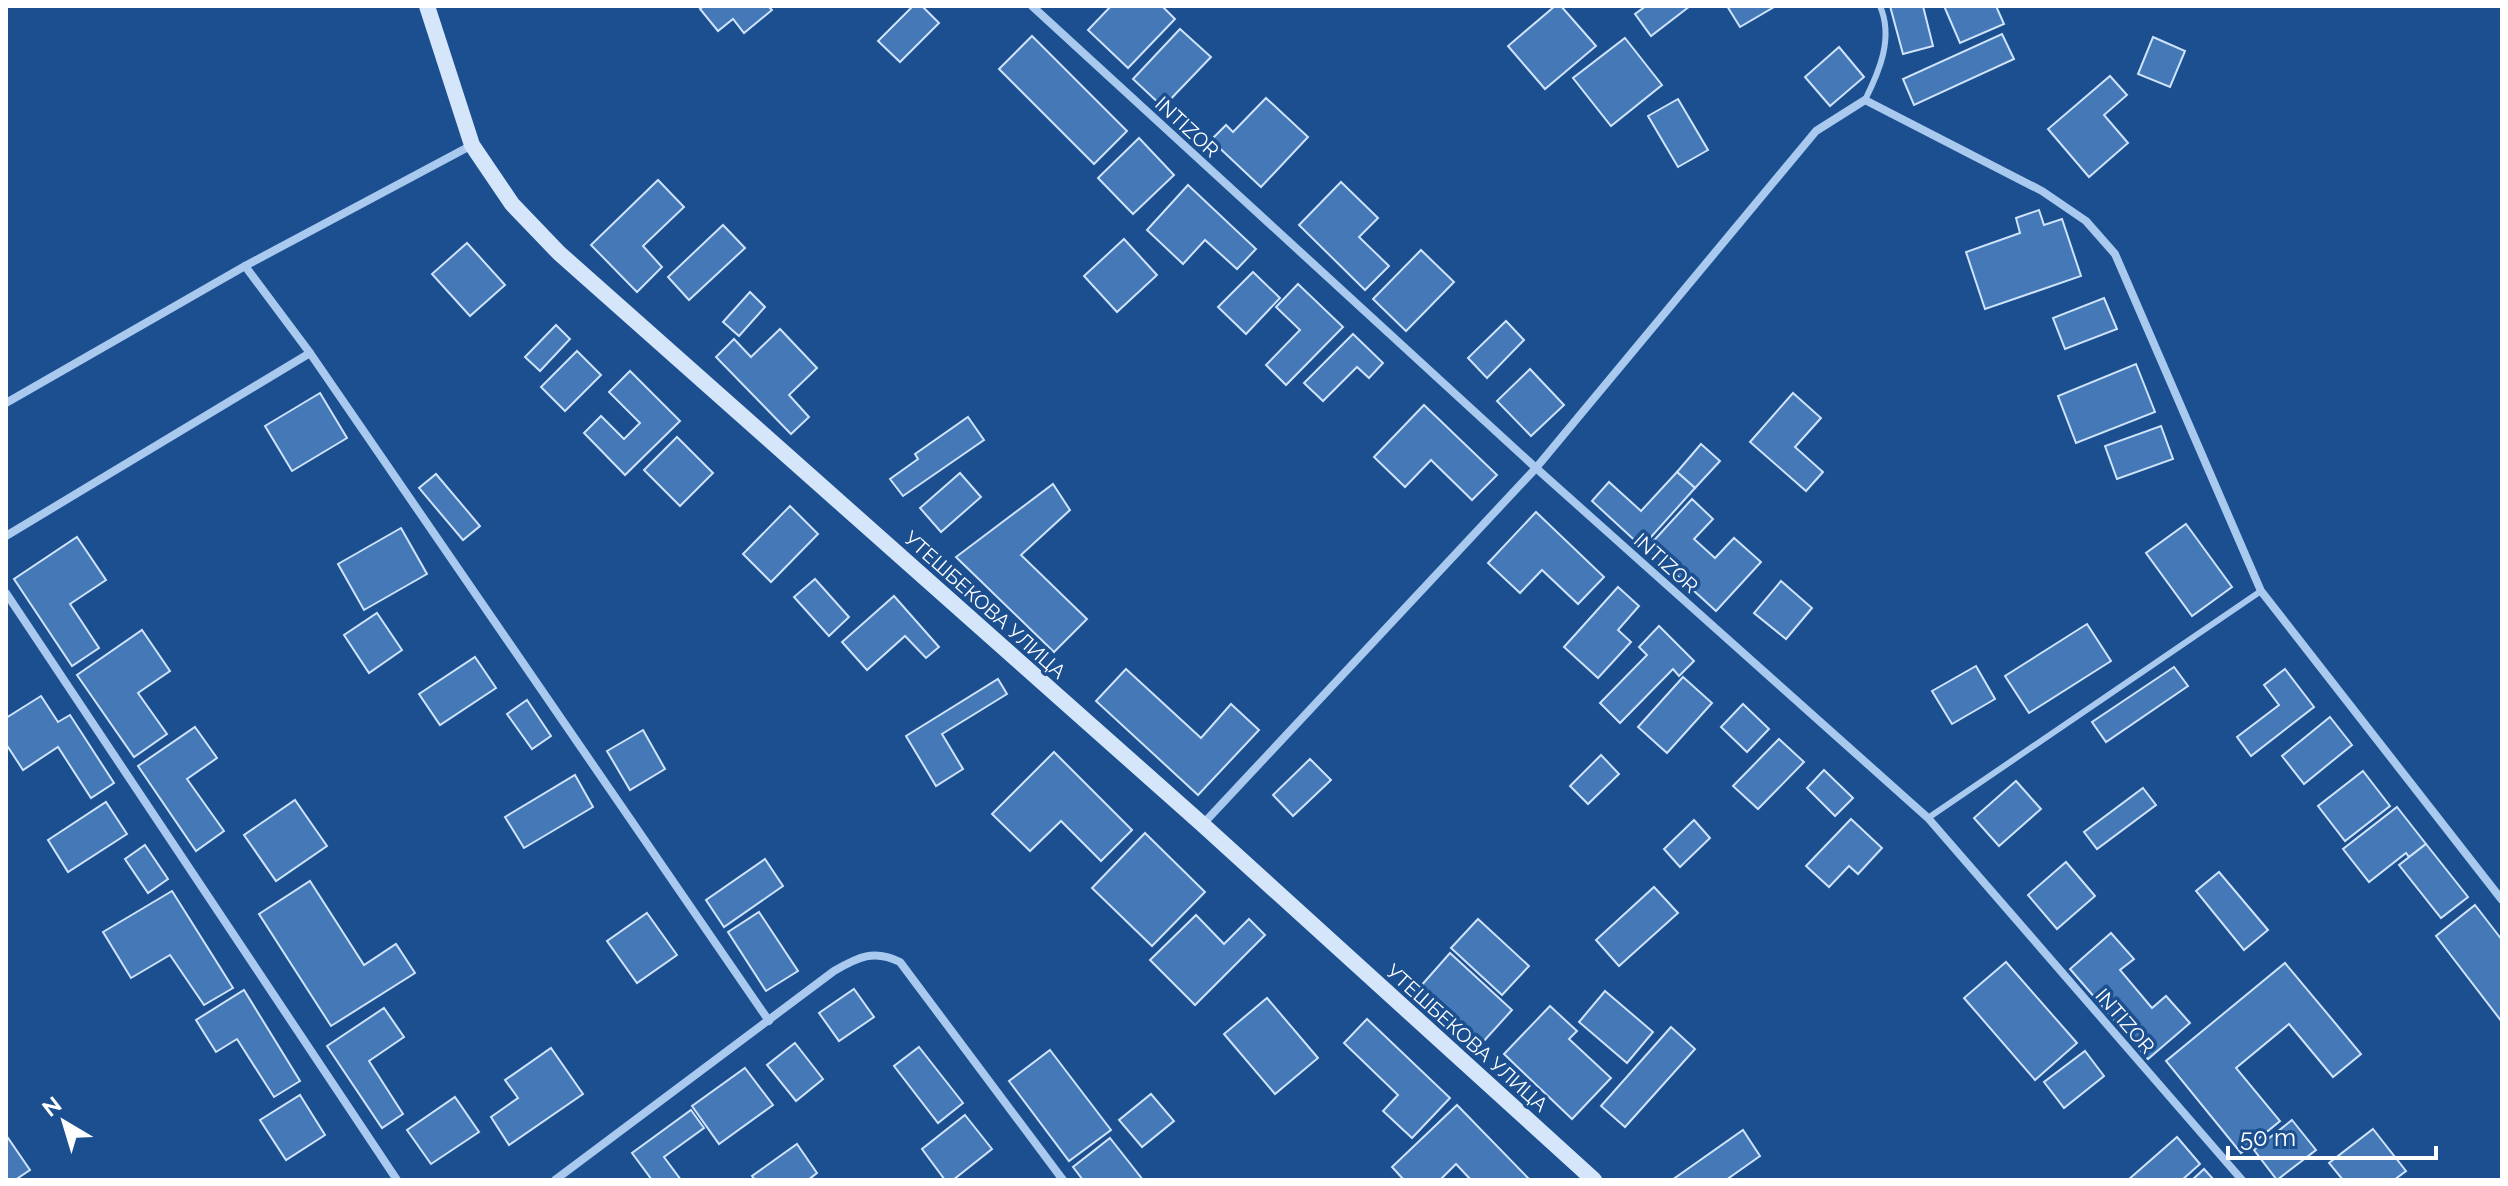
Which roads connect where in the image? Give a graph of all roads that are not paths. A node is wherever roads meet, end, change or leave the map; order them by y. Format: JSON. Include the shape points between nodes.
{"nodes":[{"id":1,"x":427,"y":6,"type":"edge"},
{"id":2,"x":1032,"y":6,"type":"edge"},
{"id":3,"x":1880,"y":6,"type":"edge"},
{"id":4,"x":1865,"y":100,"type":"junction"},
{"id":5,"x":472,"y":145,"type":"junction"},
{"id":6,"x":245,"y":266,"type":"junction"},
{"id":7,"x":310,"y":353,"type":"junction"},
{"id":8,"x":6,"y":403,"type":"edge"},
{"id":9,"x":1536,"y":468,"type":"junction"},
{"id":10,"x":6,"y":536,"type":"edge"},
{"id":11,"x":2261,"y":591,"type":"junction"},
{"id":12,"x":6,"y":593,"type":"edge"},
{"id":13,"x":1928,"y":818,"type":"junction"},
{"id":14,"x":1202,"y":824,"type":"junction"},
{"id":15,"x":2502,"y":900,"type":"edge"},
{"id":16,"x":769,"y":1021,"type":"junction"},
{"id":17,"x":397,"y":1180,"type":"edge"},
{"id":18,"x":555,"y":1180,"type":"edge"},
{"id":19,"x":1063,"y":1180,"type":"edge"},
{"id":20,"x":1594,"y":1180,"type":"edge"},
{"id":21,"x":2242,"y":1180,"type":"edge"}],
"edges":[{"from":1,"to":5,"type":"main road","name":"УТЕШБЕКОВА УЛИЦА"},
{"from":2,"to":9,"type":"street","name":"INTIZOR"},
{"from":3,"to":4,"type":"lane","via":[[1883,63]]},
{"from":4,"to":9,"type":"street","via":[[1816,131]]},
{"from":4,"to":11,"type":"street","via":[[2042,191],[2086,221],[2115,254]]},
{"from":5,"to":6,"type":"street"},
{"from":5,"to":14,"type":"main road","name":"УТЕШБЕКОВА УЛИЦА","via":[[512,204],[559,253]]},
{"from":6,"to":7,"type":"street"},
{"from":6,"to":8,"type":"street"},
{"from":7,"to":10,"type":"street"},
{"from":7,"to":16,"type":"street"},
{"from":9,"to":13,"type":"street","name":"INTIZOR"},
{"from":9,"to":14,"type":"street"},
{"from":11,"to":13,"type":"lane"},
{"from":11,"to":15,"type":"street"},
{"from":12,"to":17,"type":"street"},
{"from":13,"to":21,"type":"street","name":"INTIZOR"},
{"from":14,"to":20,"type":"main road","name":"УТЕШБЕКОВА УЛИЦА"},
{"from":16,"to":18,"type":"street"},
{"from":16,"to":19,"type":"street","via":[[860,956],[884,954],[900,962]]}]}
